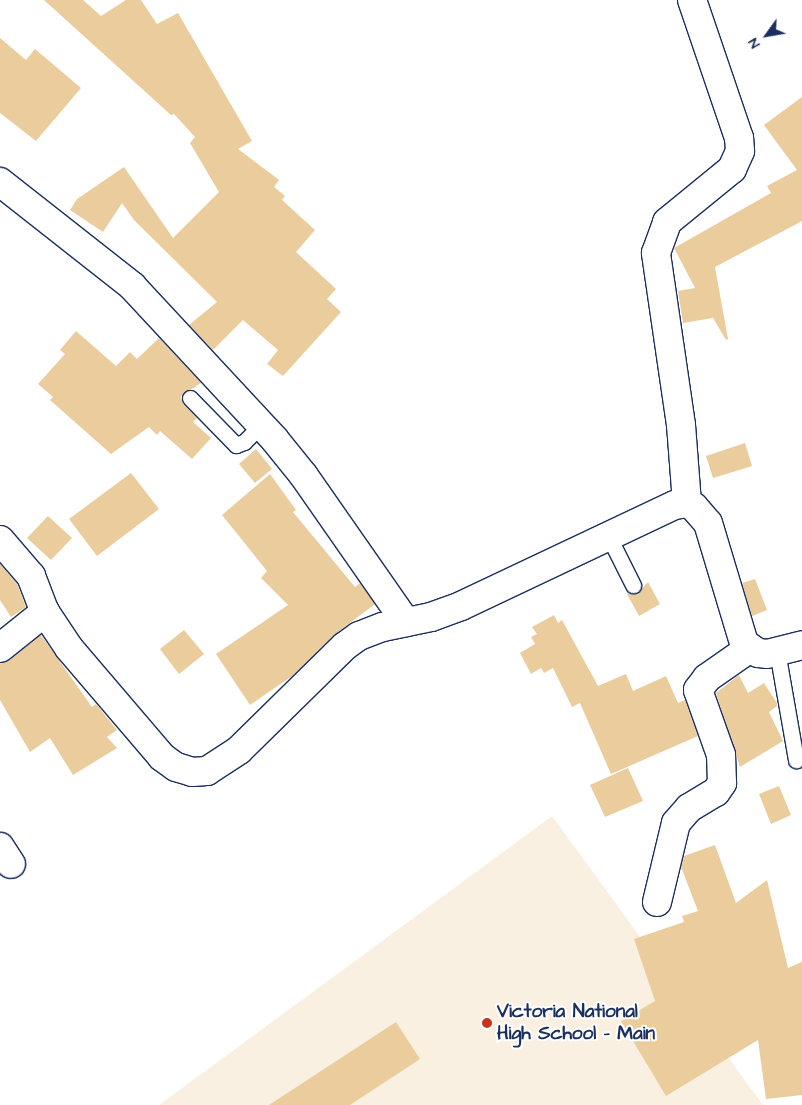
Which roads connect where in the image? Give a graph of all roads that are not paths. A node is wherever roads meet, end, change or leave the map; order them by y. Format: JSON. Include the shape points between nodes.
{"nodes":[{"id":1,"x":692,"y":0,"type":"edge"},
{"id":2,"x":0,"y":182,"type":"edge"},
{"id":3,"x":190,"y":398,"type":"dead end"},
{"id":4,"x":261,"y":425,"type":"junction"},
{"id":5,"x":686,"y":503,"type":"junction"},
{"id":6,"x":609,"y":536,"type":"junction"},
{"id":7,"x":0,"y":540,"type":"edge"},
{"id":8,"x":633,"y":584,"type":"dead end"},
{"id":9,"x":45,"y":612,"type":"junction"},
{"id":10,"x":406,"y":622,"type":"junction"},
{"id":11,"x":0,"y":648,"type":"edge"},
{"id":12,"x":750,"y":648,"type":"junction"},
{"id":13,"x":789,"y":648,"type":"edge"},
{"id":14,"x":796,"y":760,"type":"dead end"},
{"id":15,"x":657,"y":902,"type":"dead end"}],
"edges":[{"from":1,"to":5,"type":"street","via":[[739,138],[740,150],[732,169],[667,222],[656,253],[682,425]]},
{"from":2,"to":4,"type":"street","via":[[132,286]]},
{"from":3,"to":4,"type":"lane","via":[[236,445],[244,442]]},
{"from":4,"to":10,"type":"street","via":[[304,476]]},
{"from":5,"to":6,"type":"street"},
{"from":5,"to":12,"type":"street","via":[[704,515],[708,524],[739,634]]},
{"from":6,"to":8,"type":"lane"},
{"from":6,"to":10,"type":"street","via":[[460,606]]},
{"from":7,"to":9,"type":"street","via":[[32,576]]},
{"from":9,"to":10,"type":"street","via":[[69,648],[162,757],[176,767],[192,772],[206,771],[239,750],[359,636]]},
{"from":9,"to":11,"type":"street"},
{"from":12,"to":13,"type":"street","via":[[767,654]]},
{"from":12,"to":15,"type":"street","via":[[707,678],[698,690],[721,755],[722,784],[716,792],[689,808],[676,823]]},
{"from":13,"to":14,"type":"lane"}]}
